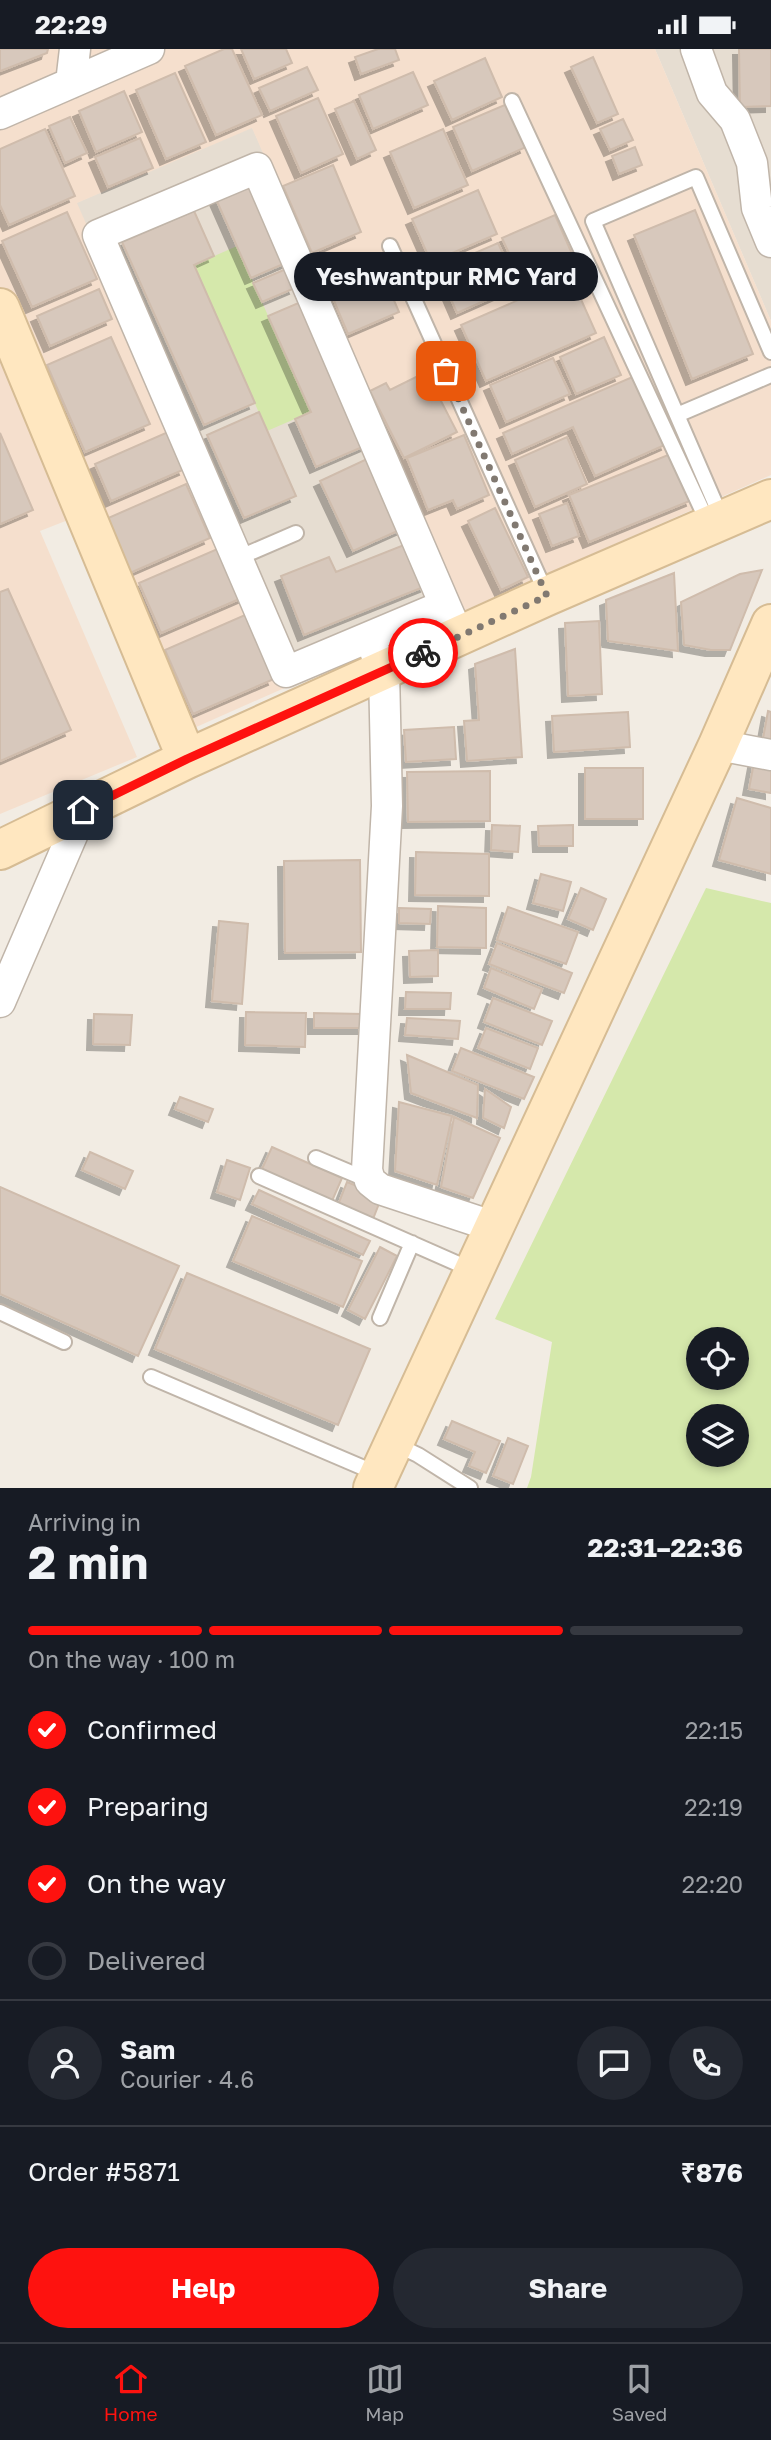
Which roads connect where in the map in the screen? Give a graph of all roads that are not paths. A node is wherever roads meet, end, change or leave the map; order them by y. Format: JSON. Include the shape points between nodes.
{"nodes":[{"id":1,"x":75,"y":49,"type":"edge"},
{"id":2,"x":149,"y":49,"type":"edge"},
{"id":3,"x":696,"y":49,"type":"edge"},
{"id":4,"x":71,"y":83,"type":"junction"},
{"id":5,"x":512,"y":101,"type":"dead end"},
{"id":6,"x":0,"y":114,"type":"edge"},
{"id":7,"x":771,"y":242,"type":"edge"},
{"id":8,"x":390,"y":246,"type":"dead end"},
{"id":9,"x":0,"y":309,"type":"edge"},
{"id":10,"x":771,"y":352,"type":"edge"},
{"id":11,"x":769,"y":379,"type":"edge"},
{"id":12,"x":677,"y":415,"type":"junction"},
{"id":13,"x":771,"y":499,"type":"edge"},
{"id":14,"x":716,"y":523,"type":"junction"},
{"id":15,"x":296,"y":533,"type":"dead end"},
{"id":16,"x":237,"y":558,"type":"junction"},
{"id":17,"x":547,"y":596,"type":"junction"},
{"id":18,"x":452,"y":621,"type":"junction"},
{"id":19,"x":771,"y":624,"type":"edge"},
{"id":20,"x":367,"y":638,"type":"junction"},
{"id":21,"x":384,"y":671,"type":"junction"},
{"id":22,"x":286,"y":672,"type":"junction"},
{"id":23,"x":302,"y":708,"type":"junction"},
{"id":24,"x":718,"y":745,"type":"junction"},
{"id":25,"x":771,"y":755,"type":"edge"},
{"id":26,"x":187,"y":759,"type":"junction"},
{"id":27,"x":83,"y":810,"type":"junction"},
{"id":28,"x":0,"y":850,"type":"edge"},
{"id":29,"x":0,"y":1002,"type":"edge"},
{"id":30,"x":316,"y":1158,"type":"dead end"},
{"id":31,"x":259,"y":1176,"type":"dead end"},
{"id":32,"x":370,"y":1181,"type":"junction"},
{"id":33,"x":492,"y":1226,"type":"junction"},
{"id":34,"x":412,"y":1244,"type":"junction"},
{"id":35,"x":472,"y":1270,"type":"junction"},
{"id":36,"x":0,"y":1312,"type":"edge"},
{"id":37,"x":380,"y":1318,"type":"dead end"},
{"id":38,"x":64,"y":1342,"type":"dead end"},
{"id":39,"x":151,"y":1377,"type":"dead end"},
{"id":40,"x":382,"y":1468,"type":"edge"},
{"id":41,"x":470,"y":1488,"type":"edge"}],
"edges":[{"from":1,"to":4,"type":"street"},
{"from":2,"to":4,"type":"street"},
{"from":3,"to":7,"type":"street","via":[[712,93],[735,120],[752,163],[757,208]]},
{"from":4,"to":6,"type":"street"},
{"from":5,"to":14,"type":"lane"},
{"from":8,"to":17,"type":"lane"},
{"from":9,"to":26,"type":"street"},
{"from":10,"to":12,"type":"lane","via":[[696,177],[593,221]]},
{"from":11,"to":12,"type":"lane"},
{"from":12,"to":14,"type":"lane"},
{"from":13,"to":14,"type":"street"},
{"from":14,"to":17,"type":"street"},
{"from":15,"to":16,"type":"lane"},
{"from":16,"to":18,"type":"street","via":[[98,235],[257,168]]},
{"from":16,"to":22,"type":"street"},
{"from":17,"to":18,"type":"street"},
{"from":18,"to":20,"type":"street"},
{"from":18,"to":21,"type":"street"},
{"from":19,"to":24,"type":"street"},
{"from":20,"to":21,"type":"street"},
{"from":20,"to":22,"type":"street"},
{"from":21,"to":23,"type":"street"},
{"from":21,"to":32,"type":"street","via":[[387,806]]},
{"from":22,"to":23,"type":"street"},
{"from":23,"to":26,"type":"street"},
{"from":24,"to":25,"type":"street"},
{"from":24,"to":33,"type":"street"},
{"from":26,"to":27,"type":"street"},
{"from":27,"to":28,"type":"street"},
{"from":27,"to":29,"type":"street"},
{"from":30,"to":32,"type":"lane"},
{"from":31,"to":34,"type":"lane"},
{"from":32,"to":33,"type":"street","via":[[380,1189]]},
{"from":33,"to":35,"type":"street"},
{"from":34,"to":35,"type":"lane"},
{"from":34,"to":37,"type":"lane"},
{"from":35,"to":40,"type":"street"},
{"from":36,"to":38,"type":"lane"},
{"from":39,"to":40,"type":"lane"},
{"from":40,"to":41,"type":"lane","via":[[418,1455]]}]}
